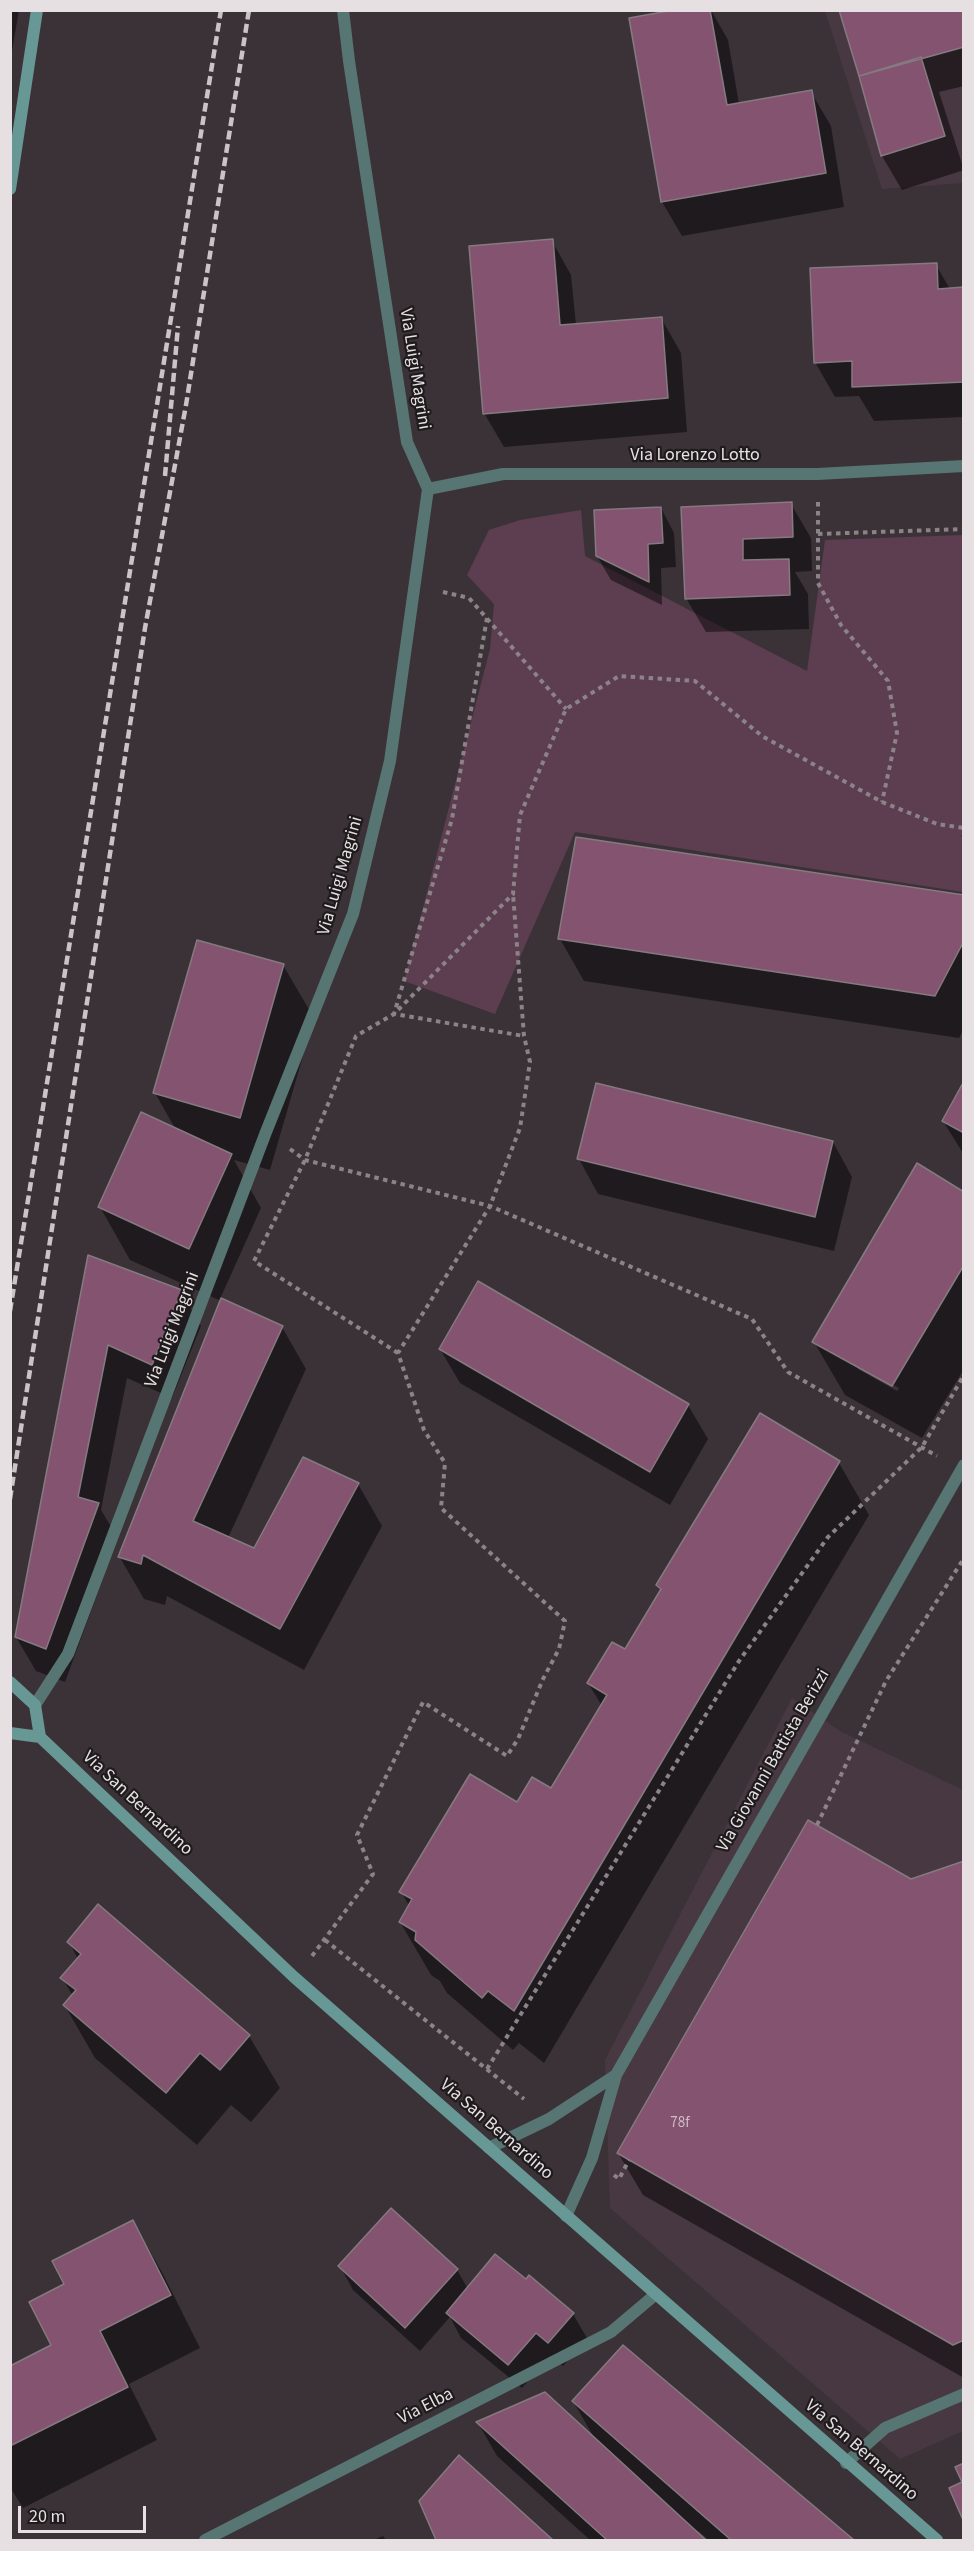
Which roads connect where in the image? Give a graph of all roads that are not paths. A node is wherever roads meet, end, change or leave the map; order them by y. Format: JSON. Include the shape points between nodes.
{"nodes":[{"id":1,"x":37,"y":10,"type":"edge"},
{"id":2,"x":343,"y":10,"type":"edge"},
{"id":3,"x":10,"y":189,"type":"edge"},
{"id":4,"x":963,"y":466,"type":"edge"},
{"id":5,"x":428,"y":489,"type":"junction"},
{"id":6,"x":962,"y":1467,"type":"edge"},
{"id":7,"x":10,"y":1682,"type":"edge"},
{"id":8,"x":35,"y":1705,"type":"junction"},
{"id":9,"x":10,"y":1732,"type":"edge"},
{"id":10,"x":40,"y":1737,"type":"junction"},
{"id":11,"x":616,"y":2075,"type":"junction"},
{"id":12,"x":489,"y":2148,"type":"junction"},
{"id":13,"x":566,"y":2216,"type":"junction"},
{"id":14,"x":656,"y":2295,"type":"junction"},
{"id":15,"x":963,"y":2394,"type":"edge"},
{"id":16,"x":846,"y":2463,"type":"junction"},
{"id":17,"x":204,"y":2541,"type":"edge"},
{"id":18,"x":937,"y":2541,"type":"edge"}],
"edges":[{"from":1,"to":3,"type":"main road"},
{"from":2,"to":5,"type":"street","name":"Via Luigi Magrini","via":[[407,442]]},
{"from":4,"to":5,"type":"street","name":"Via Lorenzo Lotto","via":[[818,474],[503,474]]},
{"from":5,"to":8,"type":"street","name":"Via Luigi Magrini","via":[[390,761],[353,914],[266,1131],[68,1654]]},
{"from":6,"to":11,"type":"street","name":"Via Giovanni Battista Berizzi"},
{"from":7,"to":8,"type":"main road"},
{"from":8,"to":10,"type":"main road"},
{"from":9,"to":10,"type":"main road"},
{"from":10,"to":12,"type":"main road","name":"Via San Bernardino","via":[[294,1977]]},
{"from":11,"to":12,"type":"street","name":"Via Giovanni Battista Berizzi","via":[[549,2119]]},
{"from":11,"to":13,"type":"street","name":"Via Giovanni Battista Berizzi","via":[[592,2158]]},
{"from":12,"to":13,"type":"main road","name":"Via San Bernardino"},
{"from":13,"to":14,"type":"main road","name":"Via San Bernardino"},
{"from":14,"to":16,"type":"main road","name":"Via San Bernardino"},
{"from":14,"to":17,"type":"street","name":"Via Elba","via":[[611,2332]]},
{"from":15,"to":16,"type":"street","via":[[885,2428]]},
{"from":16,"to":18,"type":"main road","name":"Via San Bernardino"}]}
